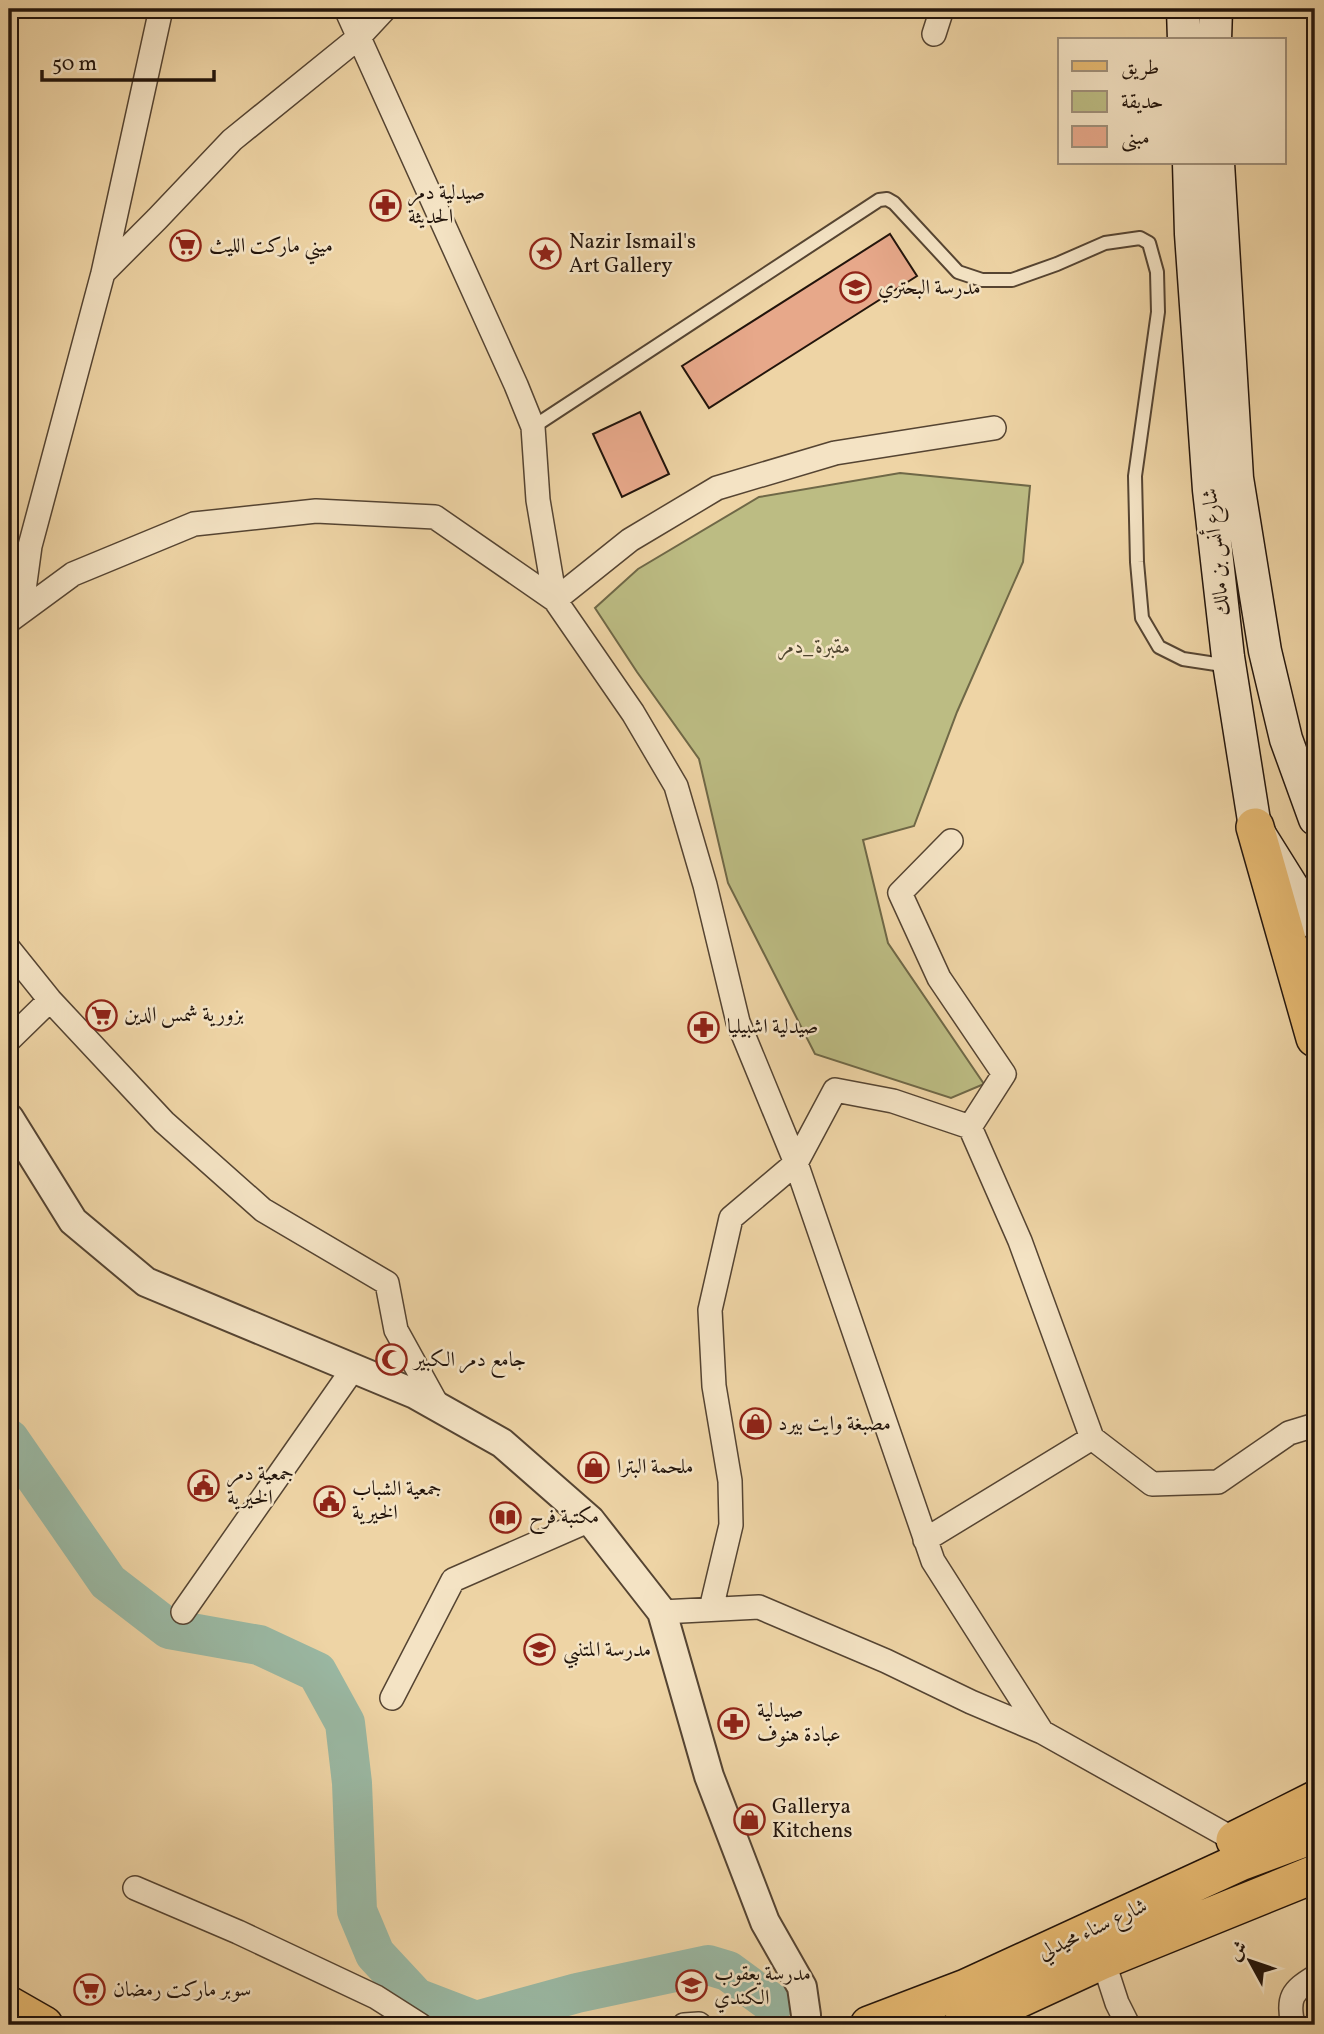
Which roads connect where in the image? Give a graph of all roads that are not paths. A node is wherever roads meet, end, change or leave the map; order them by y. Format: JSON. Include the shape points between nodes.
{"nodes":[{"id":1,"x":160,"y":9,"type":"edge"},
{"id":2,"x":346,"y":9,"type":"edge"},
{"id":3,"x":385,"y":9,"type":"edge"},
{"id":4,"x":942,"y":9,"type":"edge"},
{"id":5,"x":1182,"y":9,"type":"edge"},
{"id":6,"x":1216,"y":9,"type":"edge"},
{"id":7,"x":934,"y":34,"type":"dead end"},
{"id":8,"x":358,"y":37,"type":"junction"},
{"id":9,"x":1184,"y":38,"type":"edge"},
{"id":10,"x":1215,"y":38,"type":"edge"},
{"id":11,"x":1189,"y":164,"type":"edge"},
{"id":12,"x":1218,"y":164,"type":"edge"},
{"id":13,"x":103,"y":272,"type":"junction"},
{"id":14,"x":533,"y":427,"type":"junction"},
{"id":15,"x":994,"y":428,"type":"dead end"},
{"id":16,"x":555,"y":600,"type":"junction"},
{"id":17,"x":15,"y":616,"type":"edge"},
{"id":18,"x":1265,"y":651,"type":"junction"},
{"id":19,"x":1229,"y":662,"type":"junction"},
{"id":20,"x":1315,"y":819,"type":"edge"},
{"id":21,"x":1255,"y":827,"type":"junction"},
{"id":22,"x":951,"y":841,"type":"dead end"},
{"id":23,"x":1315,"y":923,"type":"edge"},
{"id":24,"x":9,"y":949,"type":"edge"},
{"id":25,"x":1293,"y":964,"type":"junction"},
{"id":26,"x":1315,"y":994,"type":"edge"},
{"id":27,"x":50,"y":1000,"type":"junction"},
{"id":28,"x":1315,"y":1038,"type":"edge"},
{"id":29,"x":9,"y":1040,"type":"edge"},
{"id":30,"x":9,"y":1118,"type":"edge"},
{"id":31,"x":970,"y":1127,"type":"junction"},
{"id":32,"x":796,"y":1163,"type":"junction"},
{"id":33,"x":353,"y":1369,"type":"junction"},
{"id":34,"x":439,"y":1408,"type":"junction"},
{"id":35,"x":1315,"y":1427,"type":"edge"},
{"id":36,"x":1092,"y":1438,"type":"junction"},
{"id":37,"x":590,"y":1520,"type":"junction"},
{"id":38,"x":925,"y":1540,"type":"junction"},
{"id":39,"x":711,"y":1609,"type":"junction"},
{"id":40,"x":183,"y":1612,"type":"dead end"},
{"id":41,"x":662,"y":1612,"type":"junction"},
{"id":42,"x":392,"y":1698,"type":"dead end"},
{"id":43,"x":1042,"y":1732,"type":"junction"},
{"id":44,"x":1315,"y":1800,"type":"edge"},
{"id":45,"x":1315,"y":1834,"type":"edge"},
{"id":46,"x":1237,"y":1851,"type":"junction"},
{"id":47,"x":1315,"y":1874,"type":"edge"},
{"id":48,"x":135,"y":1888,"type":"dead end"},
{"id":49,"x":1254,"y":1899,"type":"junction"},
{"id":50,"x":1103,"y":1960,"type":"junction"},
{"id":51,"x":1315,"y":1977,"type":"edge"},
{"id":52,"x":9,"y":2005,"type":"edge"},
{"id":53,"x":44,"y":2025,"type":"edge"},
{"id":54,"x":420,"y":2025,"type":"edge"},
{"id":55,"x":684,"y":2025,"type":"edge"},
{"id":56,"x":700,"y":2025,"type":"edge"},
{"id":57,"x":805,"y":2025,"type":"edge"},
{"id":58,"x":869,"y":2025,"type":"edge"},
{"id":59,"x":962,"y":2025,"type":"edge"},
{"id":60,"x":1128,"y":2025,"type":"edge"},
{"id":61,"x":1291,"y":2025,"type":"edge"},
{"id":62,"x":1302,"y":2025,"type":"edge"}],
"edges":[{"from":1,"to":13,"type":"street"},
{"from":2,"to":8,"type":"street"},
{"from":3,"to":8,"type":"street"},
{"from":4,"to":7,"type":"street"},
{"from":5,"to":9,"type":"main road"},
{"from":6,"to":10,"type":"main road"},
{"from":8,"to":13,"type":"street","via":[[232,141]]},
{"from":8,"to":14,"type":"street"},
{"from":11,"to":19,"type":"main road","name":"شارع أنس بن مالك","via":[[1209,491]]},
{"from":12,"to":18,"type":"main road","name":"شارع أنس بن مالك","via":[[1237,478]]},
{"from":13,"to":17,"type":"street"},
{"from":14,"to":16,"type":"street","via":[[538,500]]},
{"from":14,"to":19,"type":"lane","via":[[879,200],[894,203],[958,272],[982,281],[1012,279],[1105,243],[1140,238],[1149,243],[1154,258],[1158,312],[1135,476],[1142,618],[1159,648],[1183,659]]},
{"from":15,"to":16,"type":"street","via":[[835,453],[717,488],[630,540]]},
{"from":16,"to":17,"type":"street","via":[[435,517],[316,511],[194,524],[73,574]]},
{"from":16,"to":32,"type":"street","via":[[633,713],[676,786],[738,1022]]},
{"from":18,"to":19,"type":"main road"},
{"from":18,"to":20,"type":"main road","name":"شارع أنس بن مالك","via":[[1286,739]]},
{"from":19,"to":21,"type":"main road","name":"شارع أنس بن مالك"},
{"from":21,"to":23,"type":"main road","name":"شارع أنس بن مالك"},
{"from":21,"to":25,"type":"main road"},
{"from":22,"to":31,"type":"street","via":[[900,893],[939,978],[1004,1074]]},
{"from":24,"to":27,"type":"street"},
{"from":25,"to":26,"type":"main road"},
{"from":25,"to":28,"type":"main road"},
{"from":27,"to":29,"type":"street"},
{"from":27,"to":34,"type":"street","via":[[164,1122],[263,1210],[387,1283],[396,1330]]},
{"from":30,"to":33,"type":"street","via":[[73,1221],[146,1282]]},
{"from":31,"to":32,"type":"street","via":[[893,1101],[835,1090]]},
{"from":31,"to":36,"type":"street","via":[[1020,1241]]},
{"from":32,"to":38,"type":"street"},
{"from":32,"to":39,"type":"street","via":[[731,1218],[710,1310],[731,1525]]},
{"from":33,"to":34,"type":"street"},
{"from":33,"to":40,"type":"street"},
{"from":34,"to":37,"type":"street","via":[[502,1443]]},
{"from":35,"to":36,"type":"street","via":[[1289,1433],[1217,1482],[1152,1484]]},
{"from":36,"to":38,"type":"street"},
{"from":37,"to":41,"type":"street"},
{"from":37,"to":42,"type":"street","via":[[453,1580]]},
{"from":38,"to":43,"type":"street","via":[[933,1561]]},
{"from":39,"to":41,"type":"street"},
{"from":39,"to":43,"type":"street","via":[[759,1608]]},
{"from":41,"to":57,"type":"street","via":[[709,1776],[765,1922],[802,1987]]},
{"from":43,"to":46,"type":"street"},
{"from":44,"to":46,"type":"main road"},
{"from":45,"to":46,"type":"main road","name":"شارع سناء محيدلي"},
{"from":46,"to":49,"type":"street"},
{"from":46,"to":58,"type":"main road","name":"شارع سناء محيدلي","via":[[966,1988]]},
{"from":47,"to":49,"type":"main road"},
{"from":48,"to":54,"type":"street","via":[[376,1997]]},
{"from":49,"to":50,"type":"main road"},
{"from":50,"to":59,"type":"main road"},
{"from":50,"to":60,"type":"street"},
{"from":51,"to":61,"type":"street","via":[[1293,1994]]},
{"from":52,"to":53,"type":"main road"},
{"from":55,"to":56,"type":"street"},
{"from":61,"to":62,"type":"street"}]}
